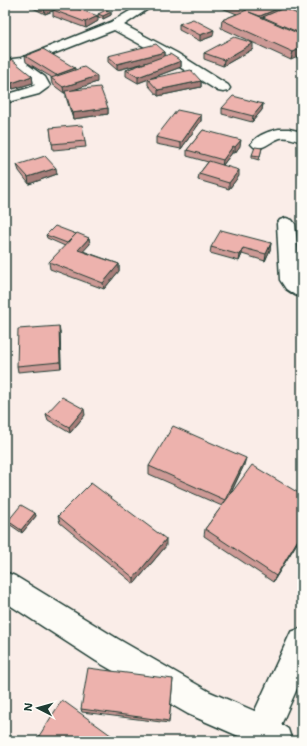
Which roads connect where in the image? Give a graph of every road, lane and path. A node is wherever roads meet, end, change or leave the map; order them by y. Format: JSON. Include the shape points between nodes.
{"nodes":[{"id":1,"x":148,"y":5,"type":"edge"},
{"id":2,"x":115,"y":25,"type":"junction"},
{"id":3,"x":11,"y":64,"type":"edge"},
{"id":4,"x":223,"y":88,"type":"dead end"},
{"id":5,"x":5,"y":99,"type":"edge"},
{"id":6,"x":302,"y":137,"type":"edge"},
{"id":7,"x":259,"y":144,"type":"dead end"},
{"id":8,"x":286,"y":224,"type":"dead end"},
{"id":9,"x":302,"y":290,"type":"edge"},
{"id":10,"x":5,"y":586,"type":"edge"},
{"id":11,"x":302,"y":643,"type":"edge"},
{"id":12,"x":265,"y":737,"type":"edge"}],
"edges":[{"from":1,"to":2,"type":"street"},
{"from":2,"to":3,"type":"street"},
{"from":2,"to":4,"type":"street"},
{"from":3,"to":5,"type":"street","via":[[40,80],[43,86]]},
{"from":6,"to":7,"type":"street","via":[[283,132],[274,134]]},
{"from":8,"to":9,"type":"street","via":[[290,280]]},
{"from":10,"to":12,"type":"street","via":[[107,650]]},
{"from":11,"to":12,"type":"street"}]}
